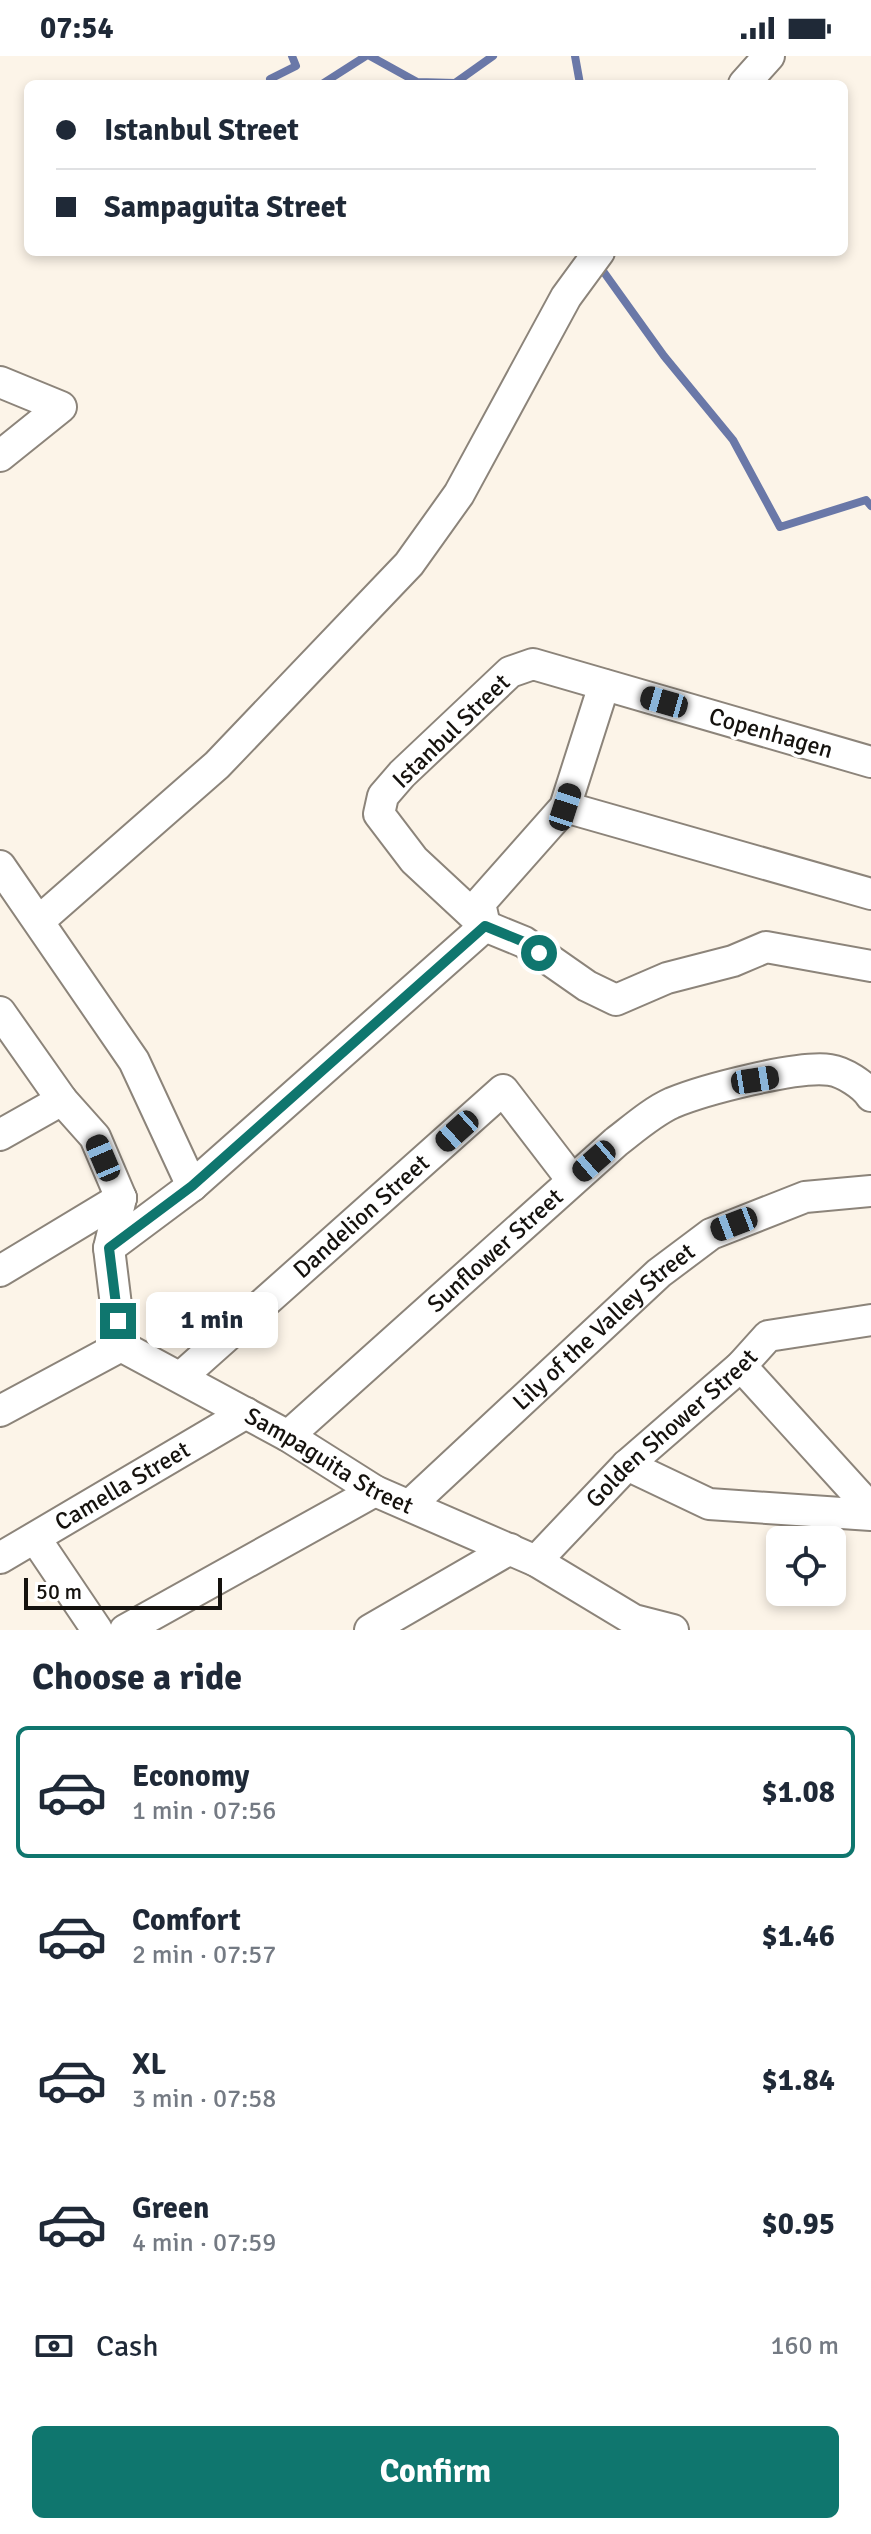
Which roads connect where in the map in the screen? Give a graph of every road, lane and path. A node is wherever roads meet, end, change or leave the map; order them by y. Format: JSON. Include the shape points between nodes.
{"nodes":[{"id":1,"x":769,"y":56,"type":"edge"},
{"id":2,"x":748,"y":80,"type":"edge"},
{"id":3,"x":596,"y":256,"type":"edge"},
{"id":4,"x":0,"y":382,"type":"edge"},
{"id":5,"x":0,"y":456,"type":"edge"},
{"id":6,"x":533,"y":664,"type":"joint"},
{"id":7,"x":604,"y":685,"type":"junction"},
{"id":8,"x":871,"y":762,"type":"edge"},
{"id":9,"x":565,"y":807,"type":"junction"},
{"id":10,"x":0,"y":866,"type":"edge"},
{"id":11,"x":871,"y":894,"type":"edge"},
{"id":12,"x":39,"y":921,"type":"junction"},
{"id":13,"x":485,"y":926,"type":"junction"},
{"id":14,"x":871,"y":966,"type":"edge"},
{"id":15,"x":0,"y":1012,"type":"edge"},
{"id":16,"x":871,"y":1096,"type":"edge"},
{"id":17,"x":62,"y":1100,"type":"junction"},
{"id":18,"x":0,"y":1135,"type":"edge"},
{"id":19,"x":572,"y":1180,"type":"junction"},
{"id":20,"x":192,"y":1186,"type":"junction"},
{"id":21,"x":871,"y":1191,"type":"edge"},
{"id":22,"x":121,"y":1198,"type":"junction"},
{"id":23,"x":109,"y":1248,"type":"junction"},
{"id":24,"x":0,"y":1271,"type":"edge"},
{"id":25,"x":866,"y":1326,"type":"edge"},
{"id":26,"x":121,"y":1346,"type":"junction"},
{"id":27,"x":741,"y":1366,"type":"junction"},
{"id":28,"x":182,"y":1376,"type":"junction"},
{"id":29,"x":0,"y":1411,"type":"edge"},
{"id":30,"x":246,"y":1413,"type":"junction"},
{"id":31,"x":288,"y":1436,"type":"junction"},
{"id":32,"x":627,"y":1465,"type":"junction"},
{"id":33,"x":375,"y":1491,"type":"junction"},
{"id":34,"x":411,"y":1504,"type":"junction"},
{"id":35,"x":871,"y":1509,"type":"edge"},
{"id":36,"x":871,"y":1515,"type":"edge"},
{"id":37,"x":35,"y":1538,"type":"junction"},
{"id":38,"x":523,"y":1555,"type":"junction"},
{"id":39,"x":0,"y":1558,"type":"edge"},
{"id":40,"x":625,"y":1625,"type":"edge"},
{"id":41,"x":97,"y":1630,"type":"edge"},
{"id":42,"x":125,"y":1630,"type":"edge"},
{"id":43,"x":370,"y":1630,"type":"edge"},
{"id":44,"x":673,"y":1630,"type":"edge"}],
"edges":[{"from":1,"to":2,"type":"street"},
{"from":3,"to":12,"type":"street","via":[[566,297],[459,494],[409,564],[217,765]]},
{"from":4,"to":5,"type":"street","via":[[61,407]]},
{"from":6,"to":7,"type":"street","name":"Copenhagen"},
{"from":6,"to":13,"type":"street","name":"Istanbul Street","via":[[510,672],[402,774],[383,796],[379,814],[414,860]]},
{"from":7,"to":8,"type":"street","name":"Copenhagen"},
{"from":7,"to":9,"type":"street"},
{"from":9,"to":11,"type":"street"},
{"from":9,"to":13,"type":"street","via":[[480,903]]},
{"from":10,"to":12,"type":"street"},
{"from":12,"to":20,"type":"street","via":[[134,1061]]},
{"from":13,"to":14,"type":"street","name":"Istanbul Street","via":[[524,942],[616,1000],[766,947]]},
{"from":13,"to":20,"type":"street"},
{"from":15,"to":17,"type":"street"},
{"from":16,"to":19,"type":"street","name":"Sunflower Street","via":[[865,1087],[833,1070],[727,1085],[670,1104]]},
{"from":17,"to":18,"type":"street"},
{"from":17,"to":22,"type":"street","via":[[95,1137]]},
{"from":19,"to":28,"type":"street","name":"Dandelion Street","via":[[503,1090]]},
{"from":19,"to":31,"type":"street","name":"Sunflower Street"},
{"from":20,"to":23,"type":"street"},
{"from":21,"to":34,"type":"street","name":"Lily of the Valley Street","via":[[805,1197],[711,1234],[659,1273]]},
{"from":22,"to":23,"type":"street"},
{"from":22,"to":24,"type":"street"},
{"from":23,"to":26,"type":"street"},
{"from":25,"to":27,"type":"street","name":"Golden Shower Street","via":[[768,1336]]},
{"from":26,"to":28,"type":"street","name":"Sampaguita Street"},
{"from":26,"to":29,"type":"street"},
{"from":27,"to":32,"type":"street","name":"Golden Shower Street"},
{"from":27,"to":35,"type":"street"},
{"from":28,"to":30,"type":"street","name":"Sampaguita Street"},
{"from":30,"to":31,"type":"street","name":"Sampaguita Street"},
{"from":30,"to":37,"type":"street","name":"Camella Street"},
{"from":31,"to":33,"type":"street","name":"Sampaguita Street"},
{"from":32,"to":36,"type":"street","via":[[709,1504]]},
{"from":32,"to":38,"type":"street","name":"Golden Shower Street"},
{"from":33,"to":34,"type":"street","name":"Sampaguita Street"},
{"from":33,"to":42,"type":"street"},
{"from":34,"to":38,"type":"street","name":"Sampaguita Street"},
{"from":37,"to":39,"type":"street","name":"Camella Street"},
{"from":37,"to":41,"type":"street"},
{"from":38,"to":40,"type":"street","name":"Sampaguita Street"},
{"from":38,"to":43,"type":"street","name":"Golden Shower Street"},
{"from":40,"to":44,"type":"street","name":"Sampaguita Street"}]}
